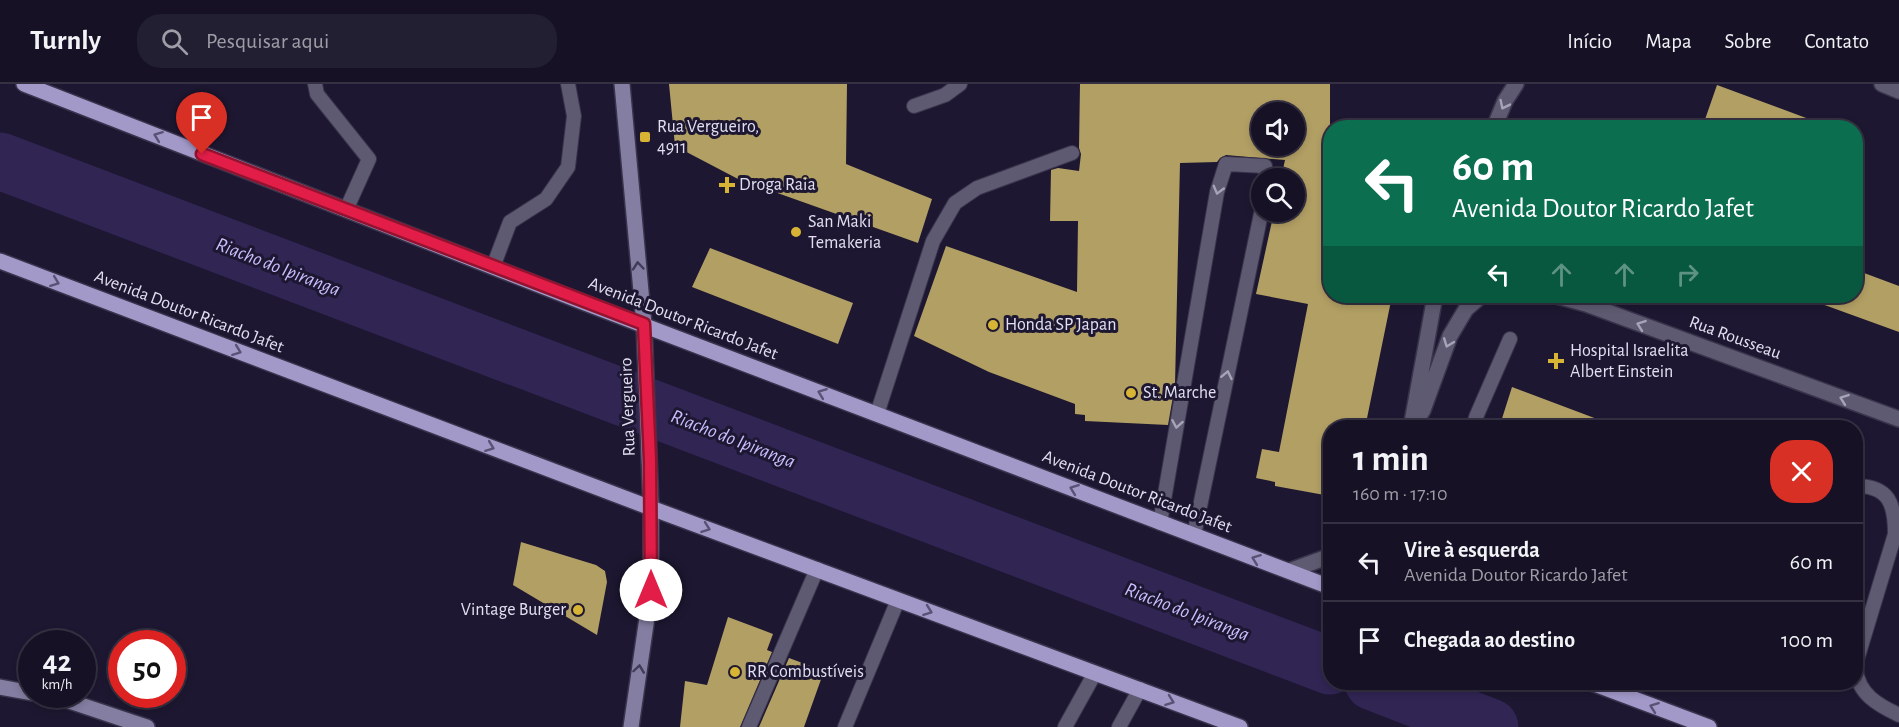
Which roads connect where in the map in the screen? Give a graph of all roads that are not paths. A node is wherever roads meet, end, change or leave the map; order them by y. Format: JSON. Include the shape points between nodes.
{"nodes":[{"id":1,"x":24,"y":84,"type":"edge"},
{"id":2,"x":315,"y":84,"type":"edge"},
{"id":3,"x":568,"y":84,"type":"edge"},
{"id":4,"x":622,"y":84,"type":"edge"},
{"id":5,"x":960,"y":84,"type":"edge"},
{"id":6,"x":1516,"y":84,"type":"edge"},
{"id":7,"x":1882,"y":84,"type":"edge"},
{"id":8,"x":1899,"y":91,"type":"edge"},
{"id":9,"x":914,"y":106,"type":"dead end"},
{"id":10,"x":1497,"y":120,"type":"edge"},
{"id":11,"x":1072,"y":153,"type":"dead end"},
{"id":12,"x":1265,"y":168,"type":"edge"},
{"id":13,"x":346,"y":210,"type":"junction"},
{"id":14,"x":1259,"y":222,"type":"edge"},
{"id":15,"x":0,"y":261,"type":"edge"},
{"id":16,"x":493,"y":267,"type":"junction"},
{"id":17,"x":1434,"y":303,"type":"edge"},
{"id":18,"x":1473,"y":303,"type":"edge"},
{"id":19,"x":1581,"y":303,"type":"edge"},
{"id":20,"x":644,"y":324,"type":"junction"},
{"id":21,"x":1510,"y":339,"type":"dead end"},
{"id":22,"x":877,"y":414,"type":"junction"},
{"id":23,"x":1899,"y":419,"type":"edge"},
{"id":24,"x":1413,"y":420,"type":"edge"},
{"id":25,"x":1417,"y":420,"type":"edge"},
{"id":26,"x":1475,"y":420,"type":"edge"},
{"id":27,"x":1863,"y":486,"type":"edge"},
{"id":28,"x":651,"y":508,"type":"junction"},
{"id":29,"x":1160,"y":522,"type":"junction"},
{"id":30,"x":1194,"y":535,"type":"junction"},
{"id":31,"x":1323,"y":559,"type":"edge"},
{"id":32,"x":818,"y":569,"type":"junction"},
{"id":33,"x":1289,"y":571,"type":"junction"},
{"id":34,"x":1323,"y":583,"type":"edge"},
{"id":35,"x":898,"y":600,"type":"junction"},
{"id":36,"x":1863,"y":640,"type":"edge"},
{"id":37,"x":1095,"y":673,"type":"junction"},
{"id":38,"x":0,"y":687,"type":"edge"},
{"id":39,"x":1140,"y":689,"type":"junction"},
{"id":40,"x":1863,"y":689,"type":"edge"},
{"id":41,"x":18,"y":690,"type":"edge"},
{"id":42,"x":1610,"y":690,"type":"edge"},
{"id":43,"x":90,"y":708,"type":"edge"},
{"id":44,"x":1899,"y":715,"type":"edge"},
{"id":45,"x":1210,"y":722,"type":"edge"},
{"id":46,"x":147,"y":727,"type":"edge"},
{"id":47,"x":631,"y":727,"type":"edge"},
{"id":48,"x":749,"y":727,"type":"edge"},
{"id":49,"x":845,"y":727,"type":"edge"},
{"id":50,"x":1065,"y":727,"type":"edge"},
{"id":51,"x":1119,"y":727,"type":"edge"},
{"id":52,"x":1240,"y":727,"type":"edge"},
{"id":53,"x":1709,"y":727,"type":"edge"}],
"edges":[{"from":13,"to":1,"type":"main road","name":"Avenida Doutor Ricardo Jafet","one_way":true},
{"from":2,"to":13,"type":"lane","via":[[317,94],[369,159]]},
{"from":3,"to":16,"type":"lane","via":[[574,116],[568,168],[546,199],[510,222]]},
{"from":20,"to":4,"type":"main road","name":"Rua Vergueiro","one_way":true},
{"from":5,"to":9,"type":"lane","via":[[945,95]]},
{"from":6,"to":10,"type":"street","one_way":true},
{"from":7,"to":8,"type":"street"},
{"from":11,"to":22,"type":"lane","via":[[977,188],[955,203],[933,241]]},
{"from":12,"to":29,"type":"lane","one_way":true,"via":[[1226,164],[1217,192]]},
{"from":13,"to":16,"type":"main road","name":"Avenida Doutor Ricardo Jafet"},
{"from":30,"to":14,"type":"lane","one_way":true},
{"from":15,"to":28,"type":"main road","name":"Avenida Doutor Ricardo Jafet","one_way":true},
{"from":16,"to":20,"type":"main road","name":"Avenida Doutor Ricardo Jafet"},
{"from":17,"to":24,"type":"street"},
{"from":18,"to":25,"type":"street","one_way":true,"via":[[1450,336]]},
{"from":23,"to":19,"type":"street","name":"Rua Rousseau","one_way":true},
{"from":22,"to":20,"type":"main road","name":"Avenida Doutor Ricardo Jafet","one_way":true},
{"from":20,"to":28,"type":"main road","name":"Rua Vergueiro"},
{"from":21,"to":26,"type":"lane"},
{"from":29,"to":22,"type":"main road","name":"Avenida Doutor Ricardo Jafet","one_way":true},
{"from":27,"to":36,"type":"lane","via":[[1871,486],[1889,499],[1895,513],[1895,534]]},
{"from":28,"to":32,"type":"main road","name":"Avenida Doutor Ricardo Jafet","one_way":true},
{"from":47,"to":28,"type":"main road","name":"Rua Vergueiro","one_way":true,"via":[[651,590]]},
{"from":29,"to":30,"type":"main road","name":"Avenida Doutor Ricardo Jafet"},
{"from":33,"to":30,"type":"main road","name":"Avenida Doutor Ricardo Jafet","one_way":true},
{"from":31,"to":33,"type":"street"},
{"from":32,"to":35,"type":"main road","name":"Avenida Doutor Ricardo Jafet"},
{"from":32,"to":48,"type":"lane"},
{"from":33,"to":34,"type":"main road","name":"Avenida Doutor Ricardo Jafet"},
{"from":35,"to":37,"type":"main road","name":"Avenida Doutor Ricardo Jafet","one_way":true},
{"from":35,"to":49,"type":"lane"},
{"from":37,"to":39,"type":"main road","name":"Avenida Doutor Ricardo Jafet"},
{"from":37,"to":50,"type":"lane"},
{"from":38,"to":41,"type":"main road"},
{"from":39,"to":45,"type":"main road","name":"Avenida Doutor Ricardo Jafet","one_way":true},
{"from":39,"to":51,"type":"lane"},
{"from":40,"to":44,"type":"lane","via":[[1880,706]]},
{"from":53,"to":42,"type":"main road","one_way":true},
{"from":43,"to":46,"type":"main road"},
{"from":45,"to":52,"type":"main road","name":"Avenida Doutor Ricardo Jafet"}]}
